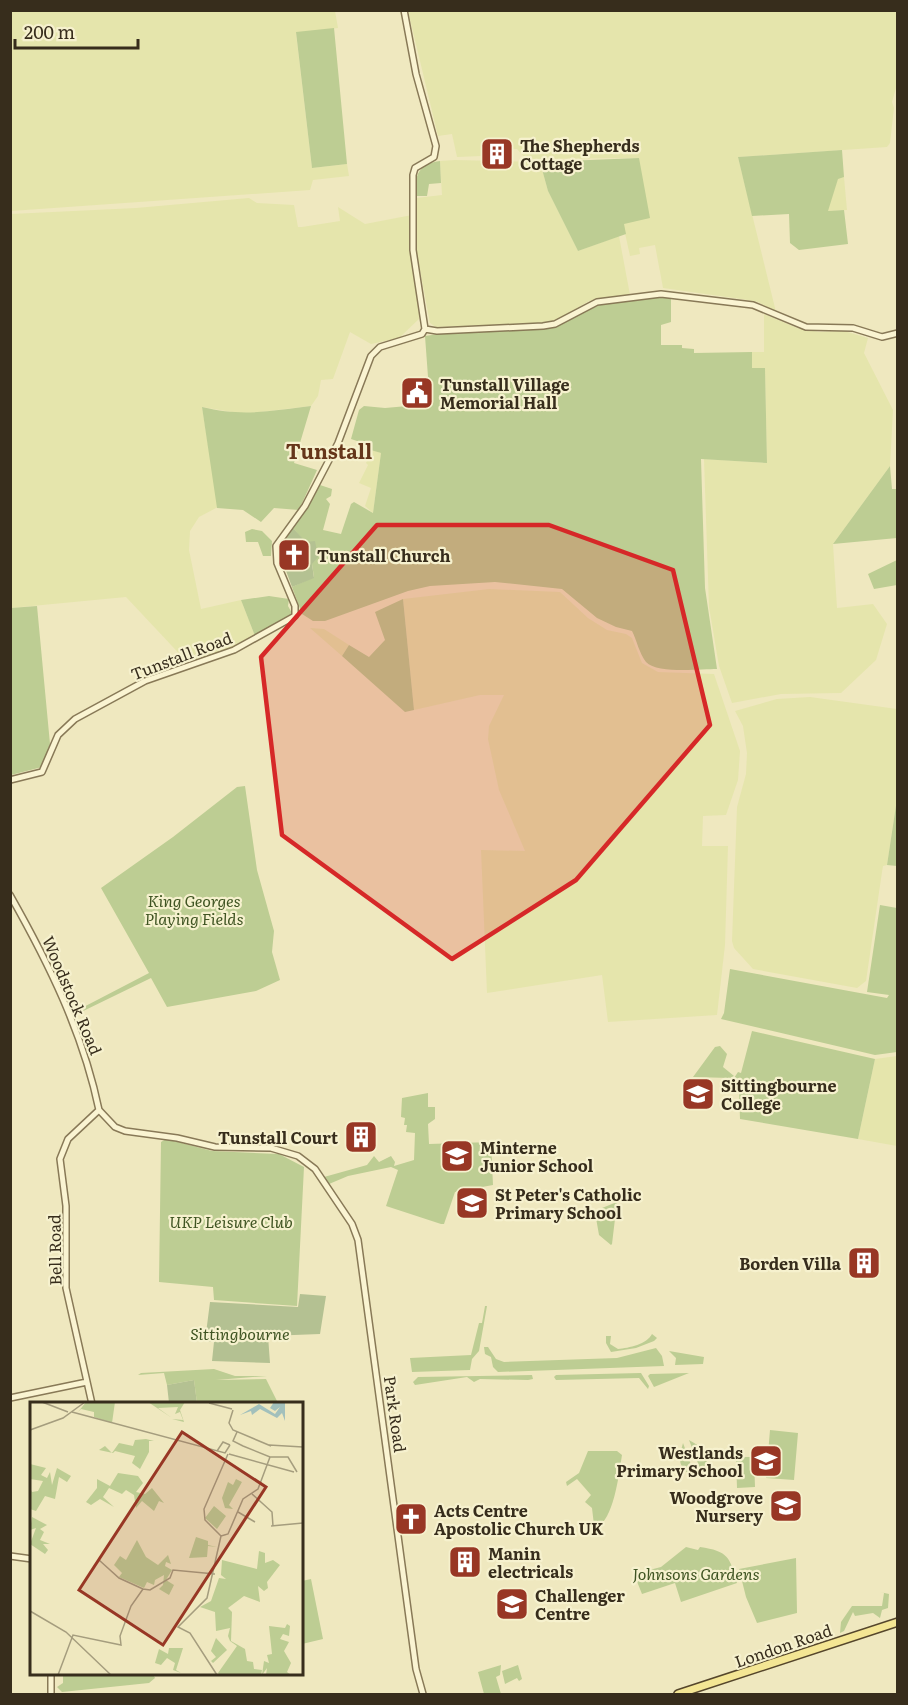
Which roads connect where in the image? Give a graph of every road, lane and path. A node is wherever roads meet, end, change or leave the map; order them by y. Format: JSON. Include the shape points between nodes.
{"nodes":[{"id":1,"x":404,"y":10,"type":"edge"},
{"id":2,"x":425,"y":329,"type":"junction"},
{"id":3,"x":897,"y":333,"type":"edge"},
{"id":4,"x":10,"y":780,"type":"edge"},
{"id":5,"x":10,"y":895,"type":"edge"},
{"id":6,"x":99,"y":1110,"type":"junction"},
{"id":7,"x":87,"y":1382,"type":"junction"},
{"id":8,"x":10,"y":1398,"type":"edge"},
{"id":9,"x":92,"y":1402,"type":"edge"},
{"id":10,"x":10,"y":1556,"type":"edge"},
{"id":11,"x":30,"y":1559,"type":"edge"},
{"id":12,"x":897,"y":1622,"type":"edge"},
{"id":13,"x":51,"y":1675,"type":"edge"},
{"id":14,"x":51,"y":1695,"type":"edge"},
{"id":15,"x":423,"y":1695,"type":"edge"},
{"id":16,"x":678,"y":1695,"type":"edge"}],
"edges":[{"from":1,"to":2,"type":"street","via":[[436,146],[434,157],[415,168],[413,175],[413,250]]},
{"from":2,"to":3,"type":"street","via":[[543,326],[555,324],[597,302],[661,294],[753,305],[806,327],[853,328],[882,337]]},
{"from":2,"to":4,"type":"street","name":"Tunstall Road","via":[[422,334],[380,348],[371,356],[338,443],[305,506],[276,546],[277,563],[296,616],[234,650],[140,684],[82,714],[58,735],[42,772]]},
{"from":5,"to":6,"type":"street","name":"Woodstock Road","via":[[43,955],[76,1029]]},
{"from":6,"to":7,"type":"street","name":"Bell Road","via":[[68,1139],[60,1159],[66,1206],[66,1288]]},
{"from":6,"to":15,"type":"street","name":"Park Road","via":[[115,1127],[125,1131],[215,1147],[271,1148],[298,1156],[323,1179],[352,1224],[358,1240],[416,1669]]},
{"from":7,"to":8,"type":"street"},
{"from":7,"to":9,"type":"street","name":"Bell Road"},
{"from":10,"to":11,"type":"street"},
{"from":12,"to":16,"type":"main road","name":"London Road"},
{"from":13,"to":14,"type":"street"}]}
